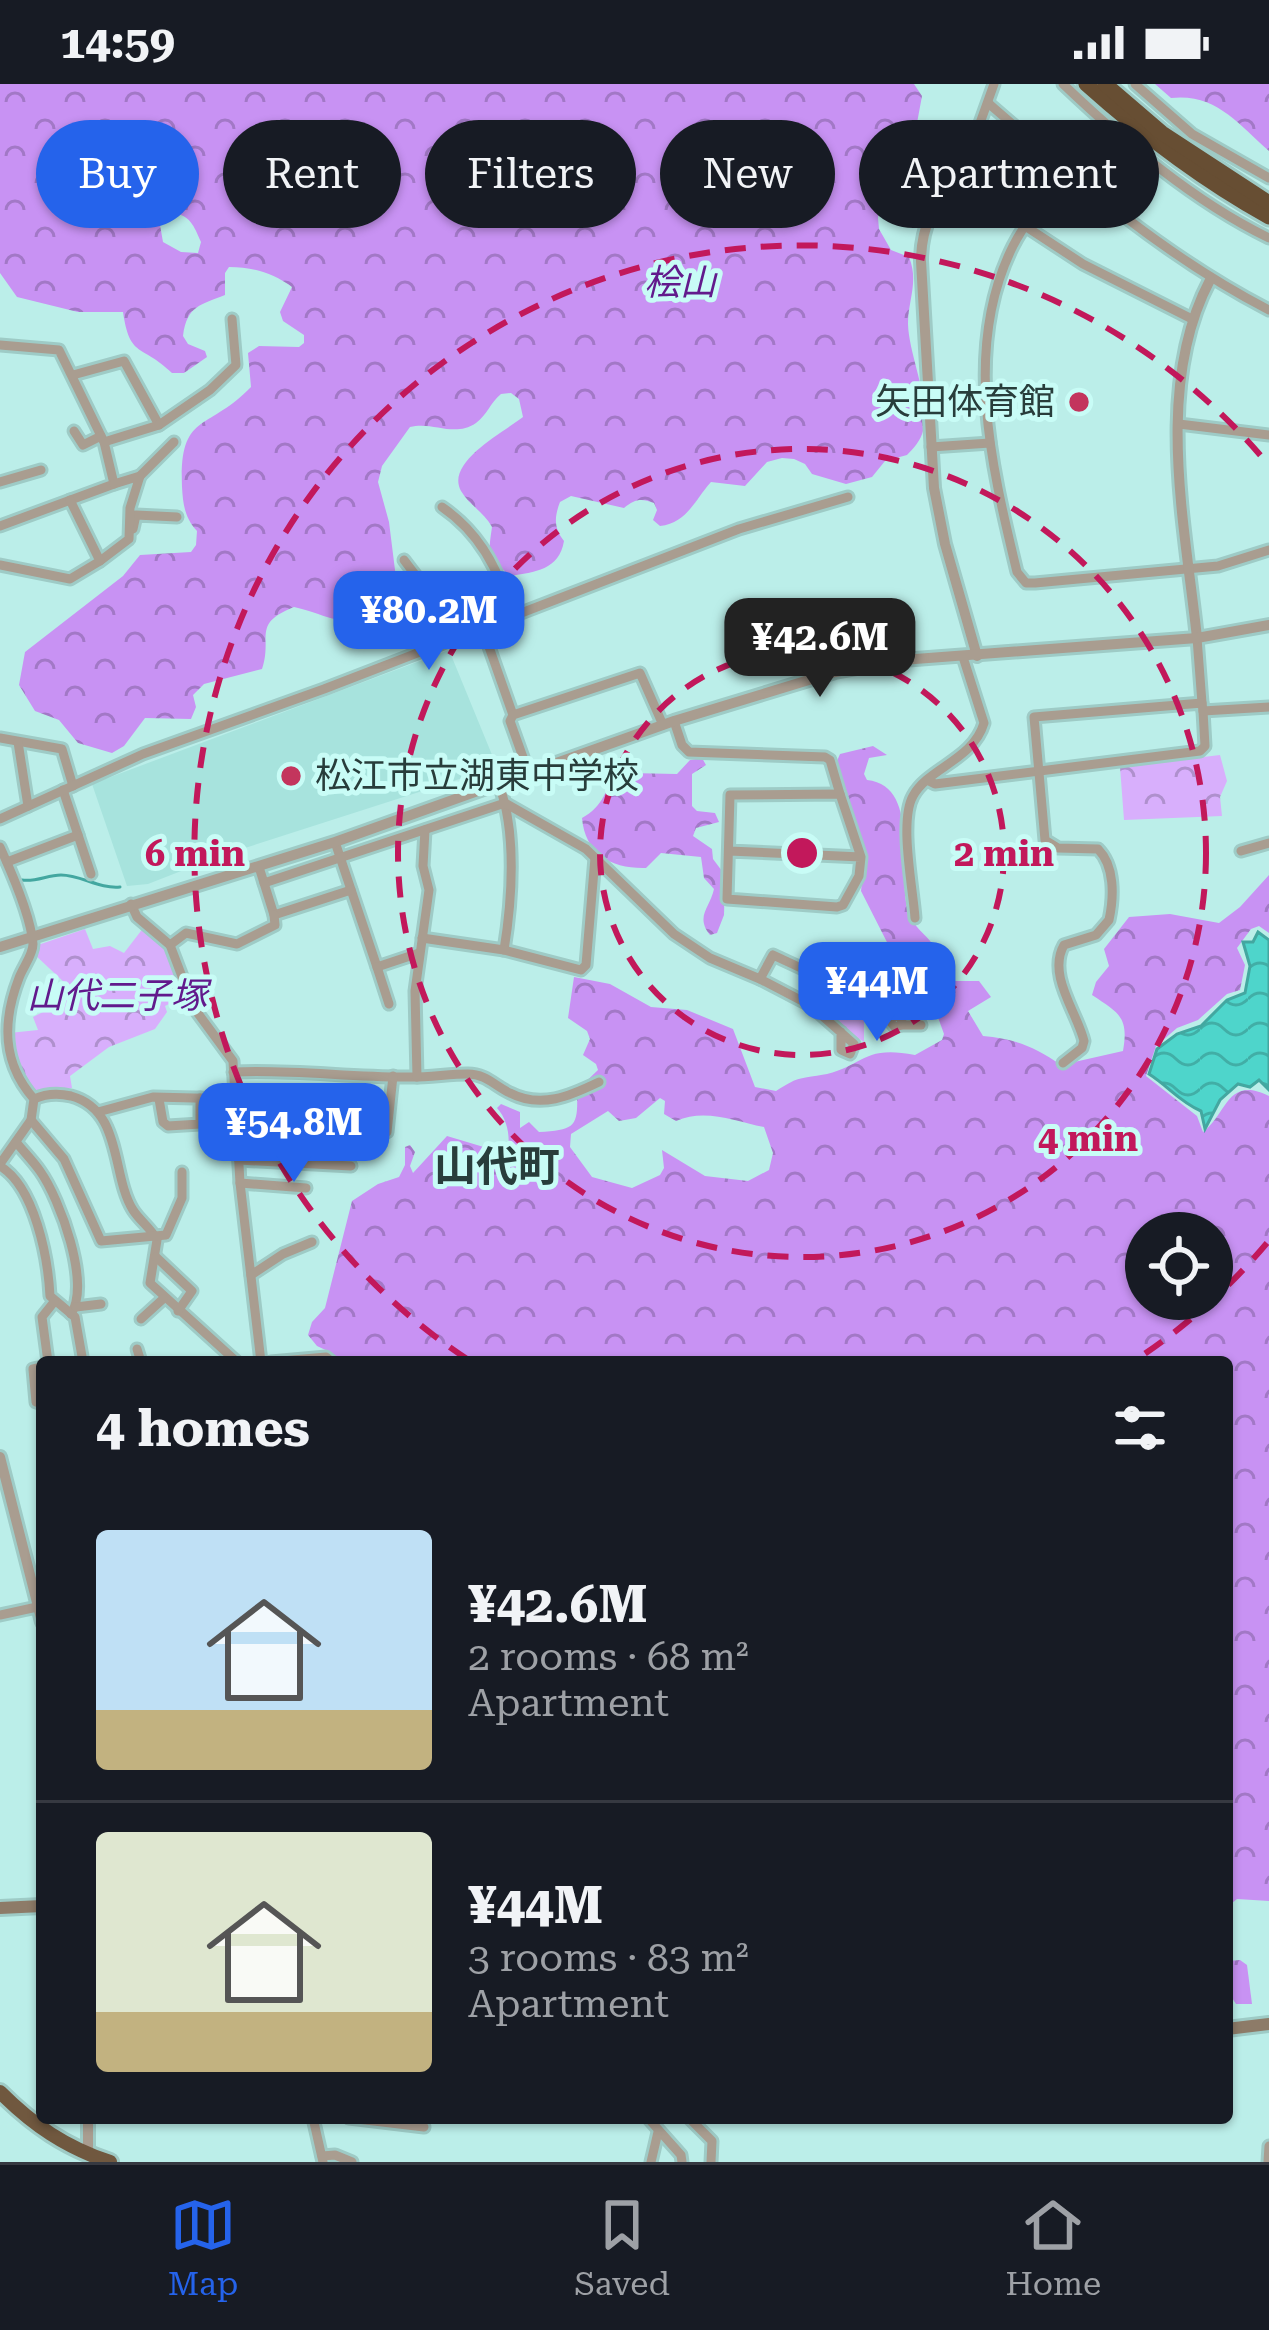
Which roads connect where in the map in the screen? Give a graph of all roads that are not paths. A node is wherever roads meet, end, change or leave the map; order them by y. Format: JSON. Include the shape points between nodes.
{"nodes":[{"id":1,"x":994,"y":84,"type":"edge"},
{"id":2,"x":1063,"y":84,"type":"edge"},
{"id":3,"x":1086,"y":84,"type":"edge"},
{"id":4,"x":1105,"y":84,"type":"edge"},
{"id":5,"x":1136,"y":84,"type":"edge"},
{"id":6,"x":988,"y":103,"type":"junction"},
{"id":7,"x":982,"y":120,"type":"edge"},
{"id":8,"x":1008,"y":120,"type":"edge"},
{"id":9,"x":1162,"y":133,"type":"junction"},
{"id":10,"x":1269,"y":178,"type":"edge"},
{"id":11,"x":1269,"y":193,"type":"edge"},
{"id":12,"x":1269,"y":203,"type":"edge"},
{"id":13,"x":1269,"y":220,"type":"edge"},
{"id":14,"x":926,"y":228,"type":"edge"},
{"id":15,"x":1024,"y":228,"type":"edge"},
{"id":16,"x":1028,"y":228,"type":"edge"},
{"id":17,"x":1141,"y":228,"type":"edge"},
{"id":18,"x":1269,"y":238,"type":"edge"},
{"id":19,"x":1210,"y":280,"type":"junction"},
{"id":20,"x":1269,"y":310,"type":"edge"},
{"id":21,"x":1192,"y":319,"type":"junction"},
{"id":22,"x":232,"y":320,"type":"dead end"},
{"id":23,"x":0,"y":345,"type":"edge"},
{"id":24,"x":73,"y":375,"type":"junction"},
{"id":25,"x":1179,"y":424,"type":"junction"},
{"id":26,"x":159,"y":425,"type":"junction"},
{"id":27,"x":74,"y":431,"type":"dead end"},
{"id":28,"x":1269,"y":435,"type":"edge"},
{"id":29,"x":102,"y":439,"type":"junction"},
{"id":30,"x":174,"y":442,"type":"dead end"},
{"id":31,"x":990,"y":443,"type":"junction"},
{"id":32,"x":932,"y":447,"type":"junction"},
{"id":33,"x":41,"y":470,"type":"dead end"},
{"id":34,"x":140,"y":476,"type":"junction"},
{"id":35,"x":0,"y":482,"type":"edge"},
{"id":36,"x":114,"y":484,"type":"junction"},
{"id":37,"x":848,"y":497,"type":"dead end"},
{"id":38,"x":70,"y":500,"type":"junction"},
{"id":39,"x":442,"y":507,"type":"dead end"},
{"id":40,"x":177,"y":517,"type":"dead end"},
{"id":41,"x":0,"y":526,"type":"edge"},
{"id":42,"x":129,"y":539,"type":"junction"},
{"id":43,"x":1269,"y":550,"type":"edge"},
{"id":44,"x":404,"y":560,"type":"dead end"},
{"id":45,"x":100,"y":561,"type":"junction"},
{"id":46,"x":0,"y":565,"type":"edge"},
{"id":47,"x":1190,"y":568,"type":"junction"},
{"id":48,"x":511,"y":617,"type":"junction"},
{"id":49,"x":1269,"y":625,"type":"edge"},
{"id":50,"x":482,"y":627,"type":"junction"},
{"id":51,"x":1197,"y":638,"type":"junction"},
{"id":52,"x":447,"y":641,"type":"junction"},
{"id":53,"x":977,"y":656,"type":"junction"},
{"id":54,"x":963,"y":657,"type":"junction"},
{"id":55,"x":1202,"y":707,"type":"junction"},
{"id":56,"x":1269,"y":707,"type":"edge"},
{"id":57,"x":513,"y":715,"type":"junction"},
{"id":58,"x":668,"y":723,"type":"junction"},
{"id":59,"x":0,"y":738,"type":"edge"},
{"id":60,"x":18,"y":742,"type":"junction"},
{"id":61,"x":1038,"y":772,"type":"junction"},
{"id":62,"x":529,"y":774,"type":"junction"},
{"id":63,"x":929,"y":781,"type":"junction"},
{"id":64,"x":500,"y":785,"type":"junction"},
{"id":65,"x":68,"y":788,"type":"junction"},
{"id":66,"x":840,"y":794,"type":"junction"},
{"id":67,"x":505,"y":803,"type":"junction"},
{"id":68,"x":28,"y":806,"type":"junction"},
{"id":69,"x":0,"y":819,"type":"edge"},
{"id":70,"x":425,"y":830,"type":"junction"},
{"id":71,"x":78,"y":836,"type":"junction"},
{"id":72,"x":334,"y":842,"type":"junction"},
{"id":73,"x":1269,"y":843,"type":"edge"},
{"id":74,"x":0,"y":847,"type":"edge"},
{"id":75,"x":1241,"y":850,"type":"dead end"},
{"id":76,"x":729,"y":851,"type":"junction"},
{"id":77,"x":861,"y":857,"type":"junction"},
{"id":78,"x":340,"y":858,"type":"junction"},
{"id":79,"x":595,"y":858,"type":"junction"},
{"id":80,"x":7,"y":862,"type":"junction"},
{"id":81,"x":259,"y":867,"type":"junction"},
{"id":82,"x":91,"y":874,"type":"dead end"},
{"id":83,"x":264,"y":883,"type":"junction"},
{"id":84,"x":351,"y":890,"type":"junction"},
{"id":85,"x":131,"y":904,"type":"junction"},
{"id":86,"x":274,"y":915,"type":"junction"},
{"id":87,"x":915,"y":918,"type":"dead end"},
{"id":88,"x":30,"y":936,"type":"junction"},
{"id":89,"x":422,"y":938,"type":"junction"},
{"id":90,"x":170,"y":945,"type":"junction"},
{"id":91,"x":0,"y":947,"type":"edge"},
{"id":92,"x":504,"y":950,"type":"junction"},
{"id":93,"x":419,"y":953,"type":"junction"},
{"id":94,"x":377,"y":967,"type":"junction"},
{"id":95,"x":760,"y":979,"type":"junction"},
{"id":96,"x":389,"y":1004,"type":"dead end"},
{"id":97,"x":921,"y":1025,"type":"dead end"},
{"id":98,"x":841,"y":1032,"type":"dead end"},
{"id":99,"x":1063,"y":1064,"type":"dead end"},
{"id":100,"x":233,"y":1072,"type":"junction"},
{"id":101,"x":393,"y":1076,"type":"junction"},
{"id":102,"x":417,"y":1077,"type":"junction"},
{"id":103,"x":599,"y":1082,"type":"dead end"},
{"id":104,"x":34,"y":1099,"type":"junction"},
{"id":105,"x":159,"y":1099,"type":"junction"},
{"id":106,"x":200,"y":1099,"type":"junction"},
{"id":107,"x":235,"y":1099,"type":"junction"},
{"id":108,"x":98,"y":1112,"type":"junction"},
{"id":109,"x":31,"y":1120,"type":"junction"},
{"id":110,"x":387,"y":1132,"type":"dead end"},
{"id":111,"x":16,"y":1142,"type":"junction"},
{"id":112,"x":239,"y":1160,"type":"junction"},
{"id":113,"x":0,"y":1165,"type":"edge"},
{"id":114,"x":351,"y":1166,"type":"dead end"},
{"id":115,"x":182,"y":1172,"type":"dead end"},
{"id":116,"x":241,"y":1183,"type":"junction"},
{"id":117,"x":306,"y":1188,"type":"dead end"},
{"id":118,"x":154,"y":1234,"type":"junction"},
{"id":119,"x":312,"y":1242,"type":"dead end"},
{"id":120,"x":156,"y":1257,"type":"junction"},
{"id":121,"x":251,"y":1275,"type":"junction"},
{"id":122,"x":163,"y":1299,"type":"junction"},
{"id":123,"x":54,"y":1302,"type":"junction"},
{"id":124,"x":101,"y":1304,"type":"dead end"},
{"id":125,"x":73,"y":1311,"type":"junction"},
{"id":126,"x":178,"y":1311,"type":"junction"},
{"id":127,"x":141,"y":1319,"type":"dead end"},
{"id":128,"x":137,"y":1348,"type":"dead end"},
{"id":129,"x":258,"y":1349,"type":"junction"},
{"id":130,"x":44,"y":1356,"type":"edge"},
{"id":131,"x":82,"y":1356,"type":"edge"},
{"id":132,"x":139,"y":1356,"type":"edge"},
{"id":133,"x":232,"y":1356,"type":"edge"},
{"id":134,"x":248,"y":1356,"type":"edge"},
{"id":135,"x":260,"y":1356,"type":"edge"},
{"id":136,"x":36,"y":1368,"type":"edge"},
{"id":137,"x":36,"y":1402,"type":"edge"},
{"id":138,"x":0,"y":1457,"type":"edge"},
{"id":139,"x":36,"y":1598,"type":"edge"},
{"id":140,"x":36,"y":1606,"type":"edge"},
{"id":141,"x":0,"y":1615,"type":"edge"},
{"id":142,"x":36,"y":1906,"type":"edge"},
{"id":143,"x":0,"y":1908,"type":"edge"},
{"id":144,"x":1269,"y":2024,"type":"edge"},
{"id":145,"x":1233,"y":2028,"type":"edge"},
{"id":146,"x":0,"y":2092,"type":"edge"},
{"id":147,"x":88,"y":2124,"type":"edge"},
{"id":148,"x":315,"y":2124,"type":"edge"},
{"id":149,"x":394,"y":2124,"type":"edge"},
{"id":150,"x":652,"y":2124,"type":"edge"},
{"id":151,"x":695,"y":2124,"type":"edge"},
{"id":152,"x":424,"y":2128,"type":"dead end"},
{"id":153,"x":658,"y":2132,"type":"junction"},
{"id":154,"x":1269,"y":2146,"type":"edge"},
{"id":155,"x":88,"y":2158,"type":"edge"},
{"id":156,"x":322,"y":2159,"type":"edge"},
{"id":157,"x":110,"y":2162,"type":"edge"},
{"id":158,"x":352,"y":2162,"type":"edge"},
{"id":159,"x":651,"y":2162,"type":"edge"},
{"id":160,"x":682,"y":2162,"type":"edge"},
{"id":161,"x":711,"y":2162,"type":"edge"},
{"id":162,"x":1268,"y":2162,"type":"edge"}],
"edges":[{"from":1,"to":6,"type":"street"},
{"from":2,"to":18,"type":"street","via":[[1216,208]]},
{"from":3,"to":13,"type":"highway","via":[[1154,143]]},
{"from":4,"to":9,"type":"highway"},
{"from":5,"to":10,"type":"street","via":[[1192,134]]},
{"from":6,"to":7,"type":"street"},
{"from":6,"to":8,"type":"street"},
{"from":9,"to":11,"type":"highway"},
{"from":9,"to":12,"type":"highway"},
{"from":14,"to":32,"type":"street"},
{"from":15,"to":31,"type":"street","via":[[988,322]]},
{"from":16,"to":21,"type":"street"},
{"from":17,"to":19,"type":"street"},
{"from":19,"to":20,"type":"street"},
{"from":19,"to":21,"type":"street"},
{"from":21,"to":25,"type":"street"},
{"from":22,"to":26,"type":"street","via":[[236,364]]},
{"from":23,"to":24,"type":"street","via":[[59,350]]},
{"from":24,"to":26,"type":"street","via":[[124,361]]},
{"from":24,"to":29,"type":"street"},
{"from":25,"to":28,"type":"street"},
{"from":25,"to":47,"type":"street"},
{"from":26,"to":29,"type":"street"},
{"from":27,"to":29,"type":"street","via":[[83,445]]},
{"from":29,"to":36,"type":"street"},
{"from":30,"to":34,"type":"street"},
{"from":31,"to":32,"type":"street"},
{"from":31,"to":47,"type":"street","via":[[1003,518],[1026,583]]},
{"from":32,"to":53,"type":"street","via":[[939,518]]},
{"from":33,"to":35,"type":"street"},
{"from":34,"to":36,"type":"street"},
{"from":34,"to":42,"type":"street"},
{"from":36,"to":38,"type":"street"},
{"from":37,"to":48,"type":"street","via":[[739,529]]},
{"from":38,"to":41,"type":"street"},
{"from":38,"to":45,"type":"street"},
{"from":39,"to":48,"type":"street","via":[[486,552]]},
{"from":40,"to":42,"type":"street","via":[[136,515]]},
{"from":42,"to":45,"type":"street"},
{"from":43,"to":47,"type":"street"},
{"from":44,"to":52,"type":"street"},
{"from":45,"to":46,"type":"street","via":[[70,579]]},
{"from":47,"to":51,"type":"street"},
{"from":48,"to":50,"type":"street"},
{"from":49,"to":51,"type":"street"},
{"from":50,"to":52,"type":"street"},
{"from":50,"to":57,"type":"street"},
{"from":51,"to":53,"type":"street"},
{"from":51,"to":55,"type":"street"},
{"from":52,"to":65,"type":"street"},
{"from":53,"to":54,"type":"street"},
{"from":54,"to":58,"type":"street","via":[[868,664]]},
{"from":54,"to":63,"type":"street","via":[[984,723],[975,742]]},
{"from":55,"to":56,"type":"street"},
{"from":55,"to":61,"type":"street","via":[[1200,751]]},
{"from":55,"to":61,"type":"street","via":[[1034,717]]},
{"from":57,"to":58,"type":"street","via":[[640,673]]},
{"from":57,"to":62,"type":"street"},
{"from":58,"to":62,"type":"street"},
{"from":58,"to":66,"type":"street","via":[[689,752],[825,757]]},
{"from":59,"to":60,"type":"street"},
{"from":60,"to":65,"type":"street","via":[[65,752]]},
{"from":60,"to":68,"type":"street"},
{"from":61,"to":63,"type":"street"},
{"from":61,"to":99,"type":"street","via":[[1046,843],[1097,848],[1110,871],[1109,920],[1096,935],[1064,945],[1058,957],[1084,1041]]},
{"from":62,"to":64,"type":"street"},
{"from":63,"to":87,"type":"street","via":[[908,810]]},
{"from":64,"to":67,"type":"street"},
{"from":64,"to":72,"type":"street"},
{"from":65,"to":68,"type":"street"},
{"from":65,"to":71,"type":"street"},
{"from":66,"to":76,"type":"street","via":[[730,795]]},
{"from":66,"to":77,"type":"street"},
{"from":67,"to":70,"type":"street"},
{"from":67,"to":79,"type":"street"},
{"from":67,"to":92,"type":"street","via":[[512,894]]},
{"from":68,"to":69,"type":"street"},
{"from":70,"to":78,"type":"street"},
{"from":70,"to":89,"type":"street"},
{"from":71,"to":80,"type":"street"},
{"from":71,"to":82,"type":"street"},
{"from":72,"to":78,"type":"street"},
{"from":72,"to":81,"type":"street"},
{"from":73,"to":75,"type":"street"},
{"from":74,"to":80,"type":"street"},
{"from":76,"to":77,"type":"street"},
{"from":76,"to":77,"type":"street","via":[[728,899],[837,907],[859,876]]},
{"from":78,"to":83,"type":"street"},
{"from":78,"to":84,"type":"street"},
{"from":79,"to":92,"type":"street","via":[[586,965]]},
{"from":79,"to":95,"type":"street","via":[[674,934]]},
{"from":80,"to":88,"type":"street"},
{"from":81,"to":83,"type":"street"},
{"from":81,"to":85,"type":"street"},
{"from":83,"to":86,"type":"street"},
{"from":84,"to":86,"type":"street"},
{"from":84,"to":94,"type":"street"},
{"from":85,"to":88,"type":"street"},
{"from":85,"to":90,"type":"street"},
{"from":86,"to":90,"type":"street","via":[[275,925],[237,944],[186,933]]},
{"from":88,"to":91,"type":"street"},
{"from":88,"to":104,"type":"street","via":[[6,1039],[15,1073]]},
{"from":89,"to":92,"type":"street"},
{"from":89,"to":93,"type":"street"},
{"from":90,"to":100,"type":"street","via":[[194,1008],[227,1049]]},
{"from":93,"to":94,"type":"street"},
{"from":93,"to":102,"type":"street"},
{"from":94,"to":96,"type":"street"},
{"from":95,"to":97,"type":"street","via":[[773,955],[816,975],[868,980],[887,994],[899,1020]]},
{"from":95,"to":98,"type":"street","via":[[811,1005]]},
{"from":100,"to":101,"type":"street"},
{"from":100,"to":107,"type":"street"},
{"from":101,"to":102,"type":"street"},
{"from":101,"to":110,"type":"street"},
{"from":102,"to":103,"type":"street","via":[[483,1076],[511,1094],[545,1101]]},
{"from":104,"to":108,"type":"street","via":[[75,1097]]},
{"from":104,"to":109,"type":"street"},
{"from":105,"to":106,"type":"street"},
{"from":105,"to":106,"type":"street","via":[[168,1126],[200,1124]]},
{"from":105,"to":108,"type":"street"},
{"from":106,"to":107,"type":"street"},
{"from":107,"to":112,"type":"street"},
{"from":108,"to":118,"type":"street","via":[[133,1211]]},
{"from":109,"to":111,"type":"street"},
{"from":109,"to":118,"type":"street","via":[[64,1160],[97,1239]]},
{"from":111,"to":113,"type":"street"},
{"from":111,"to":125,"type":"street","via":[[45,1178],[73,1247]]},
{"from":112,"to":114,"type":"street"},
{"from":112,"to":116,"type":"street"},
{"from":113,"to":123,"type":"street","via":[[24,1194]]},
{"from":115,"to":118,"type":"street","via":[[182,1198],[166,1235]]},
{"from":116,"to":117,"type":"street"},
{"from":116,"to":121,"type":"street"},
{"from":118,"to":120,"type":"street"},
{"from":119,"to":121,"type":"street"},
{"from":120,"to":122,"type":"street","via":[[148,1276]]},
{"from":120,"to":126,"type":"street","via":[[192,1291]]},
{"from":121,"to":129,"type":"street"},
{"from":122,"to":126,"type":"street"},
{"from":122,"to":127,"type":"street"},
{"from":123,"to":125,"type":"street"},
{"from":123,"to":130,"type":"street","via":[[42,1317]]},
{"from":124,"to":125,"type":"street"},
{"from":125,"to":131,"type":"street"},
{"from":126,"to":133,"type":"street"},
{"from":128,"to":132,"type":"street"},
{"from":129,"to":134,"type":"street"},
{"from":129,"to":135,"type":"street"},
{"from":136,"to":137,"type":"street"},
{"from":138,"to":139,"type":"street"},
{"from":140,"to":141,"type":"street"},
{"from":142,"to":143,"type":"main road"},
{"from":144,"to":145,"type":"main road"},
{"from":146,"to":155,"type":"highway"},
{"from":147,"to":155,"type":"street"},
{"from":148,"to":156,"type":"street"},
{"from":149,"to":152,"type":"street"},
{"from":150,"to":153,"type":"street"},
{"from":151,"to":161,"type":"street","via":[[712,2141]]},
{"from":153,"to":159,"type":"street"},
{"from":153,"to":160,"type":"street"},
{"from":154,"to":162,"type":"street"},
{"from":155,"to":157,"type":"highway"},
{"from":156,"to":158,"type":"street"}]}
